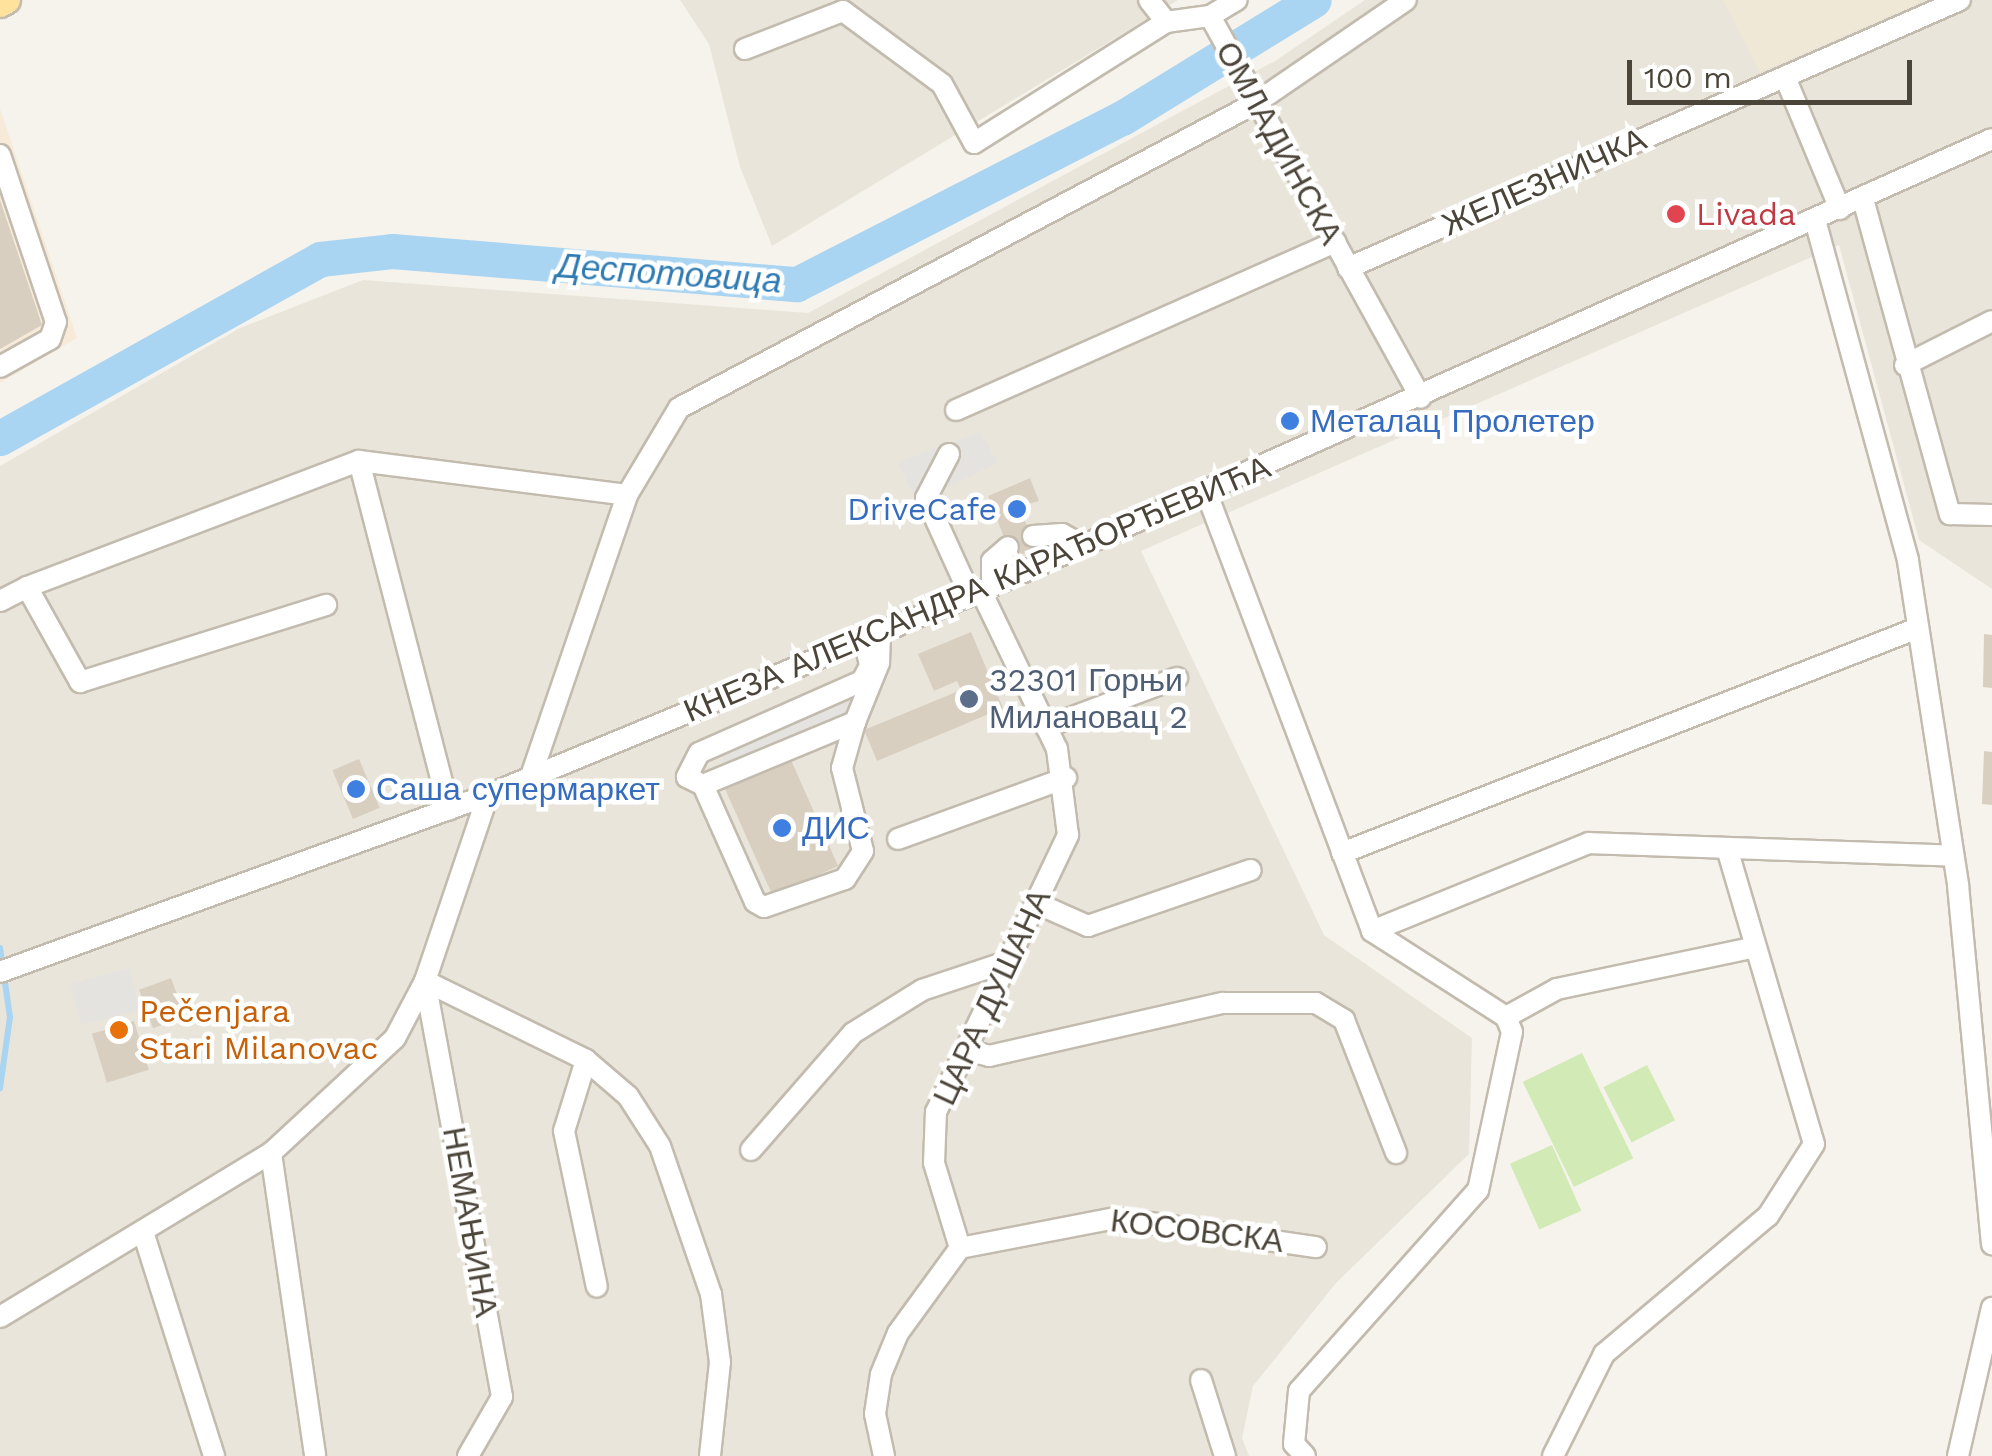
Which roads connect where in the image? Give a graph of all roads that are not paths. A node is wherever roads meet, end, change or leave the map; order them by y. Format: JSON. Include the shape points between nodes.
{"nodes":[{"id":1,"x":7,"y":0,"type":"edge"},
{"id":2,"x":1149,"y":0,"type":"edge"},
{"id":3,"x":1237,"y":0,"type":"edge"},
{"id":4,"x":1406,"y":0,"type":"edge"},
{"id":5,"x":1960,"y":0,"type":"edge"},
{"id":6,"x":0,"y":4,"type":"edge"},
{"id":7,"x":1166,"y":22,"type":"junction"},
{"id":8,"x":1213,"y":23,"type":"junction"},
{"id":9,"x":746,"y":49,"type":"dead end"},
{"id":10,"x":1785,"y":77,"type":"junction"},
{"id":11,"x":1254,"y":104,"type":"junction"},
{"id":12,"x":1992,"y":139,"type":"edge"},
{"id":13,"x":0,"y":155,"type":"edge"},
{"id":14,"x":1863,"y":200,"type":"junction"},
{"id":15,"x":1840,"y":210,"type":"junction"},
{"id":16,"x":1815,"y":220,"type":"junction"},
{"id":17,"x":1334,"y":242,"type":"junction"},
{"id":18,"x":1348,"y":268,"type":"junction"},
{"id":19,"x":1992,"y":322,"type":"edge"},
{"id":20,"x":1905,"y":365,"type":"junction"},
{"id":21,"x":0,"y":367,"type":"edge"},
{"id":22,"x":1421,"y":398,"type":"junction"},
{"id":23,"x":956,"y":410,"type":"dead end"},
{"id":24,"x":950,"y":454,"type":"dead end"},
{"id":25,"x":359,"y":461,"type":"junction"},
{"id":26,"x":1206,"y":494,"type":"junction"},
{"id":27,"x":627,"y":495,"type":"junction"},
{"id":28,"x":1992,"y":515,"type":"edge"},
{"id":29,"x":1033,"y":536,"type":"dead end"},
{"id":30,"x":1084,"y":546,"type":"junction"},
{"id":31,"x":1008,"y":547,"type":"dead end"},
{"id":32,"x":27,"y":586,"type":"junction"},
{"id":33,"x":981,"y":590,"type":"junction"},
{"id":34,"x":0,"y":601,"type":"edge"},
{"id":35,"x":326,"y":606,"type":"dead end"},
{"id":36,"x":1918,"y":628,"type":"junction"},
{"id":37,"x":872,"y":636,"type":"junction"},
{"id":38,"x":1176,"y":678,"type":"dead end"},
{"id":39,"x":855,"y":722,"type":"junction"},
{"id":40,"x":1046,"y":727,"type":"junction"},
{"id":41,"x":531,"y":776,"type":"junction"},
{"id":42,"x":1066,"y":778,"type":"junction"},
{"id":43,"x":703,"y":785,"type":"junction"},
{"id":44,"x":488,"y":795,"type":"junction"},
{"id":45,"x":449,"y":810,"type":"junction"},
{"id":46,"x":898,"y":839,"type":"dead end"},
{"id":47,"x":1728,"y":852,"type":"junction"},
{"id":48,"x":1342,"y":853,"type":"junction"},
{"id":49,"x":1953,"y":856,"type":"junction"},
{"id":50,"x":1252,"y":870,"type":"dead end"},
{"id":51,"x":1036,"y":903,"type":"junction"},
{"id":52,"x":1372,"y":931,"type":"junction"},
{"id":53,"x":1756,"y":947,"type":"junction"},
{"id":54,"x":1009,"y":961,"type":"junction"},
{"id":55,"x":0,"y":972,"type":"edge"},
{"id":56,"x":426,"y":980,"type":"junction"},
{"id":57,"x":1506,"y":1016,"type":"junction"},
{"id":58,"x":964,"y":1050,"type":"junction"},
{"id":59,"x":586,"y":1060,"type":"junction"},
{"id":60,"x":751,"y":1150,"type":"dead end"},
{"id":61,"x":271,"y":1153,"type":"junction"},
{"id":62,"x":1396,"y":1153,"type":"dead end"},
{"id":63,"x":144,"y":1235,"type":"junction"},
{"id":64,"x":1992,"y":1244,"type":"edge"},
{"id":65,"x":1316,"y":1247,"type":"dead end"},
{"id":66,"x":960,"y":1248,"type":"junction"},
{"id":67,"x":597,"y":1286,"type":"dead end"},
{"id":68,"x":1992,"y":1308,"type":"edge"},
{"id":69,"x":0,"y":1317,"type":"edge"},
{"id":70,"x":1201,"y":1380,"type":"dead end"},
{"id":71,"x":214,"y":1456,"type":"edge"},
{"id":72,"x":315,"y":1456,"type":"edge"},
{"id":73,"x":468,"y":1456,"type":"edge"},
{"id":74,"x":710,"y":1456,"type":"edge"},
{"id":75,"x":884,"y":1456,"type":"edge"},
{"id":76,"x":1225,"y":1456,"type":"edge"},
{"id":77,"x":1305,"y":1456,"type":"edge"},
{"id":78,"x":1553,"y":1456,"type":"edge"},
{"id":79,"x":1958,"y":1456,"type":"edge"}],
"edges":[{"from":1,"to":6,"type":"main road"},
{"from":2,"to":7,"type":"street"},
{"from":3,"to":8,"type":"street"},
{"from":4,"to":11,"type":"street"},
{"from":5,"to":10,"type":"street","name":"ЖЕЛЕЗНИЧКА"},
{"from":7,"to":8,"type":"street","name":"ОМЛАДИНСКА"},
{"from":7,"to":9,"type":"street","name":"ОМЛАДИНСКА","via":[[974,143],[942,84],[843,10]]},
{"from":8,"to":11,"type":"street","name":"ОМЛАДИНСКА"},
{"from":10,"to":15,"type":"street"},
{"from":10,"to":18,"type":"street","name":"ЖЕЛЕЗНИЧКА"},
{"from":11,"to":17,"type":"street","name":"ОМЛАДИНСКА"},
{"from":11,"to":27,"type":"street","via":[[870,312],[717,382],[679,408]]},
{"from":12,"to":14,"type":"street","name":"КНЕЗА АЛЕКСАНДРА КАРАЂОРЂЕВИЋА"},
{"from":13,"to":21,"type":"street","via":[[56,322],[50,340]]},
{"from":14,"to":15,"type":"street","name":"КНЕЗА АЛЕКСАНДРА КАРАЂОРЂЕВИЋА"},
{"from":14,"to":20,"type":"street"},
{"from":15,"to":16,"type":"street","name":"КНЕЗА АЛЕКСАНДРА КАРАЂОРЂЕВИЋА"},
{"from":16,"to":22,"type":"street","name":"КНЕЗА АЛЕКСАНДРА КАРАЂОРЂЕВИЋА"},
{"from":16,"to":36,"type":"street","via":[[1908,561]]},
{"from":17,"to":18,"type":"street","name":"ОМЛАДИНСКА"},
{"from":17,"to":23,"type":"street"},
{"from":18,"to":22,"type":"street","name":"ОМЛАДИНСКА"},
{"from":19,"to":20,"type":"street"},
{"from":20,"to":28,"type":"street","via":[[1950,514]]},
{"from":22,"to":26,"type":"street","name":"КНЕЗА АЛЕКСАНДРА КАРАЂОРЂЕВИЋА"},
{"from":24,"to":33,"type":"street","name":"ЦАРА ДУШАНА","via":[[926,498]]},
{"from":25,"to":27,"type":"street"},
{"from":25,"to":32,"type":"street"},
{"from":25,"to":45,"type":"street"},
{"from":26,"to":30,"type":"street","name":"КНЕЗА АЛЕКСАНДРА КАРАЂОРЂЕВИЋА"},
{"from":26,"to":48,"type":"street"},
{"from":27,"to":41,"type":"street"},
{"from":29,"to":30,"type":"street"},
{"from":30,"to":33,"type":"street","name":"КНЕЗА АЛЕКСАНДРА КАРАЂОРЂЕВИЋА"},
{"from":31,"to":33,"type":"street","via":[[992,561]]},
{"from":32,"to":34,"type":"street"},
{"from":32,"to":35,"type":"street","via":[[80,682]]},
{"from":33,"to":37,"type":"street","name":"КНЕЗА АЛЕКСАНДРА КАРАЂОРЂЕВИЋА"},
{"from":33,"to":40,"type":"street","name":"ЦАРА ДУШАНА"},
{"from":36,"to":48,"type":"street"},
{"from":36,"to":49,"type":"street"},
{"from":37,"to":39,"type":"street","via":[[879,663]]},
{"from":37,"to":41,"type":"street","name":"КНЕЗА АЛЕКСАНДРА КАРАЂОРЂЕВИЋА"},
{"from":37,"to":43,"type":"street","via":[[862,681],[699,753],[687,777]]},
{"from":38,"to":40,"type":"street"},
{"from":39,"to":43,"type":"street"},
{"from":39,"to":43,"type":"street","via":[[842,768],[863,851],[845,879],[764,907],[754,902]]},
{"from":40,"to":42,"type":"street","name":"ЦАРА ДУШАНА"},
{"from":41,"to":44,"type":"street","name":"КНЕЗА АЛЕКСАНДРА КАРАЂОРЂЕВИЋА"},
{"from":42,"to":46,"type":"street"},
{"from":42,"to":51,"type":"street","name":"ЦАРА ДУШАНА","via":[[1068,835]]},
{"from":44,"to":45,"type":"street","name":"КНЕЗА АЛЕКСАНДРА КАРАЂОРЂЕВИЋА"},
{"from":44,"to":56,"type":"street"},
{"from":45,"to":55,"type":"street","name":"КНЕЗА АЛЕКСАНДРА КАРАЂОРЂЕВИЋА"},
{"from":47,"to":49,"type":"street"},
{"from":47,"to":52,"type":"street","via":[[1589,843]]},
{"from":47,"to":53,"type":"street"},
{"from":48,"to":52,"type":"street"},
{"from":49,"to":64,"type":"street"},
{"from":50,"to":51,"type":"street","via":[[1088,926]]},
{"from":51,"to":54,"type":"street","name":"ЦАРА ДУШАНА"},
{"from":52,"to":57,"type":"street"},
{"from":53,"to":57,"type":"street","via":[[1557,989]]},
{"from":53,"to":78,"type":"street","via":[[1814,1144],[1768,1216],[1604,1354]]},
{"from":54,"to":58,"type":"street","name":"ЦАРА ДУШАНА"},
{"from":54,"to":60,"type":"street","via":[[922,990],[852,1032]]},
{"from":56,"to":59,"type":"street"},
{"from":56,"to":61,"type":"street","via":[[395,1038]]},
{"from":56,"to":73,"type":"street","name":"НЕМАЊИНА","via":[[502,1397]]},
{"from":57,"to":77,"type":"street","via":[[1512,1032],[1478,1190],[1300,1391],[1294,1444]]},
{"from":58,"to":62,"type":"street","via":[[989,1056],[1223,1003],[1316,1003],[1344,1020]]},
{"from":58,"to":66,"type":"street","name":"ЦАРА ДУШАНА","via":[[932,1131],[942,1205]]},
{"from":59,"to":67,"type":"street","via":[[564,1131]]},
{"from":59,"to":74,"type":"street","via":[[628,1096],[687,1206],[711,1294],[720,1362]]},
{"from":61,"to":63,"type":"street"},
{"from":61,"to":72,"type":"street"},
{"from":63,"to":69,"type":"street"},
{"from":63,"to":71,"type":"street"},
{"from":65,"to":66,"type":"street","name":"КОСОВСКА","via":[[1116,1218]]},
{"from":66,"to":75,"type":"street","via":[[898,1334],[881,1374],[874,1414]]},
{"from":68,"to":79,"type":"street"},
{"from":70,"to":76,"type":"street"}]}
